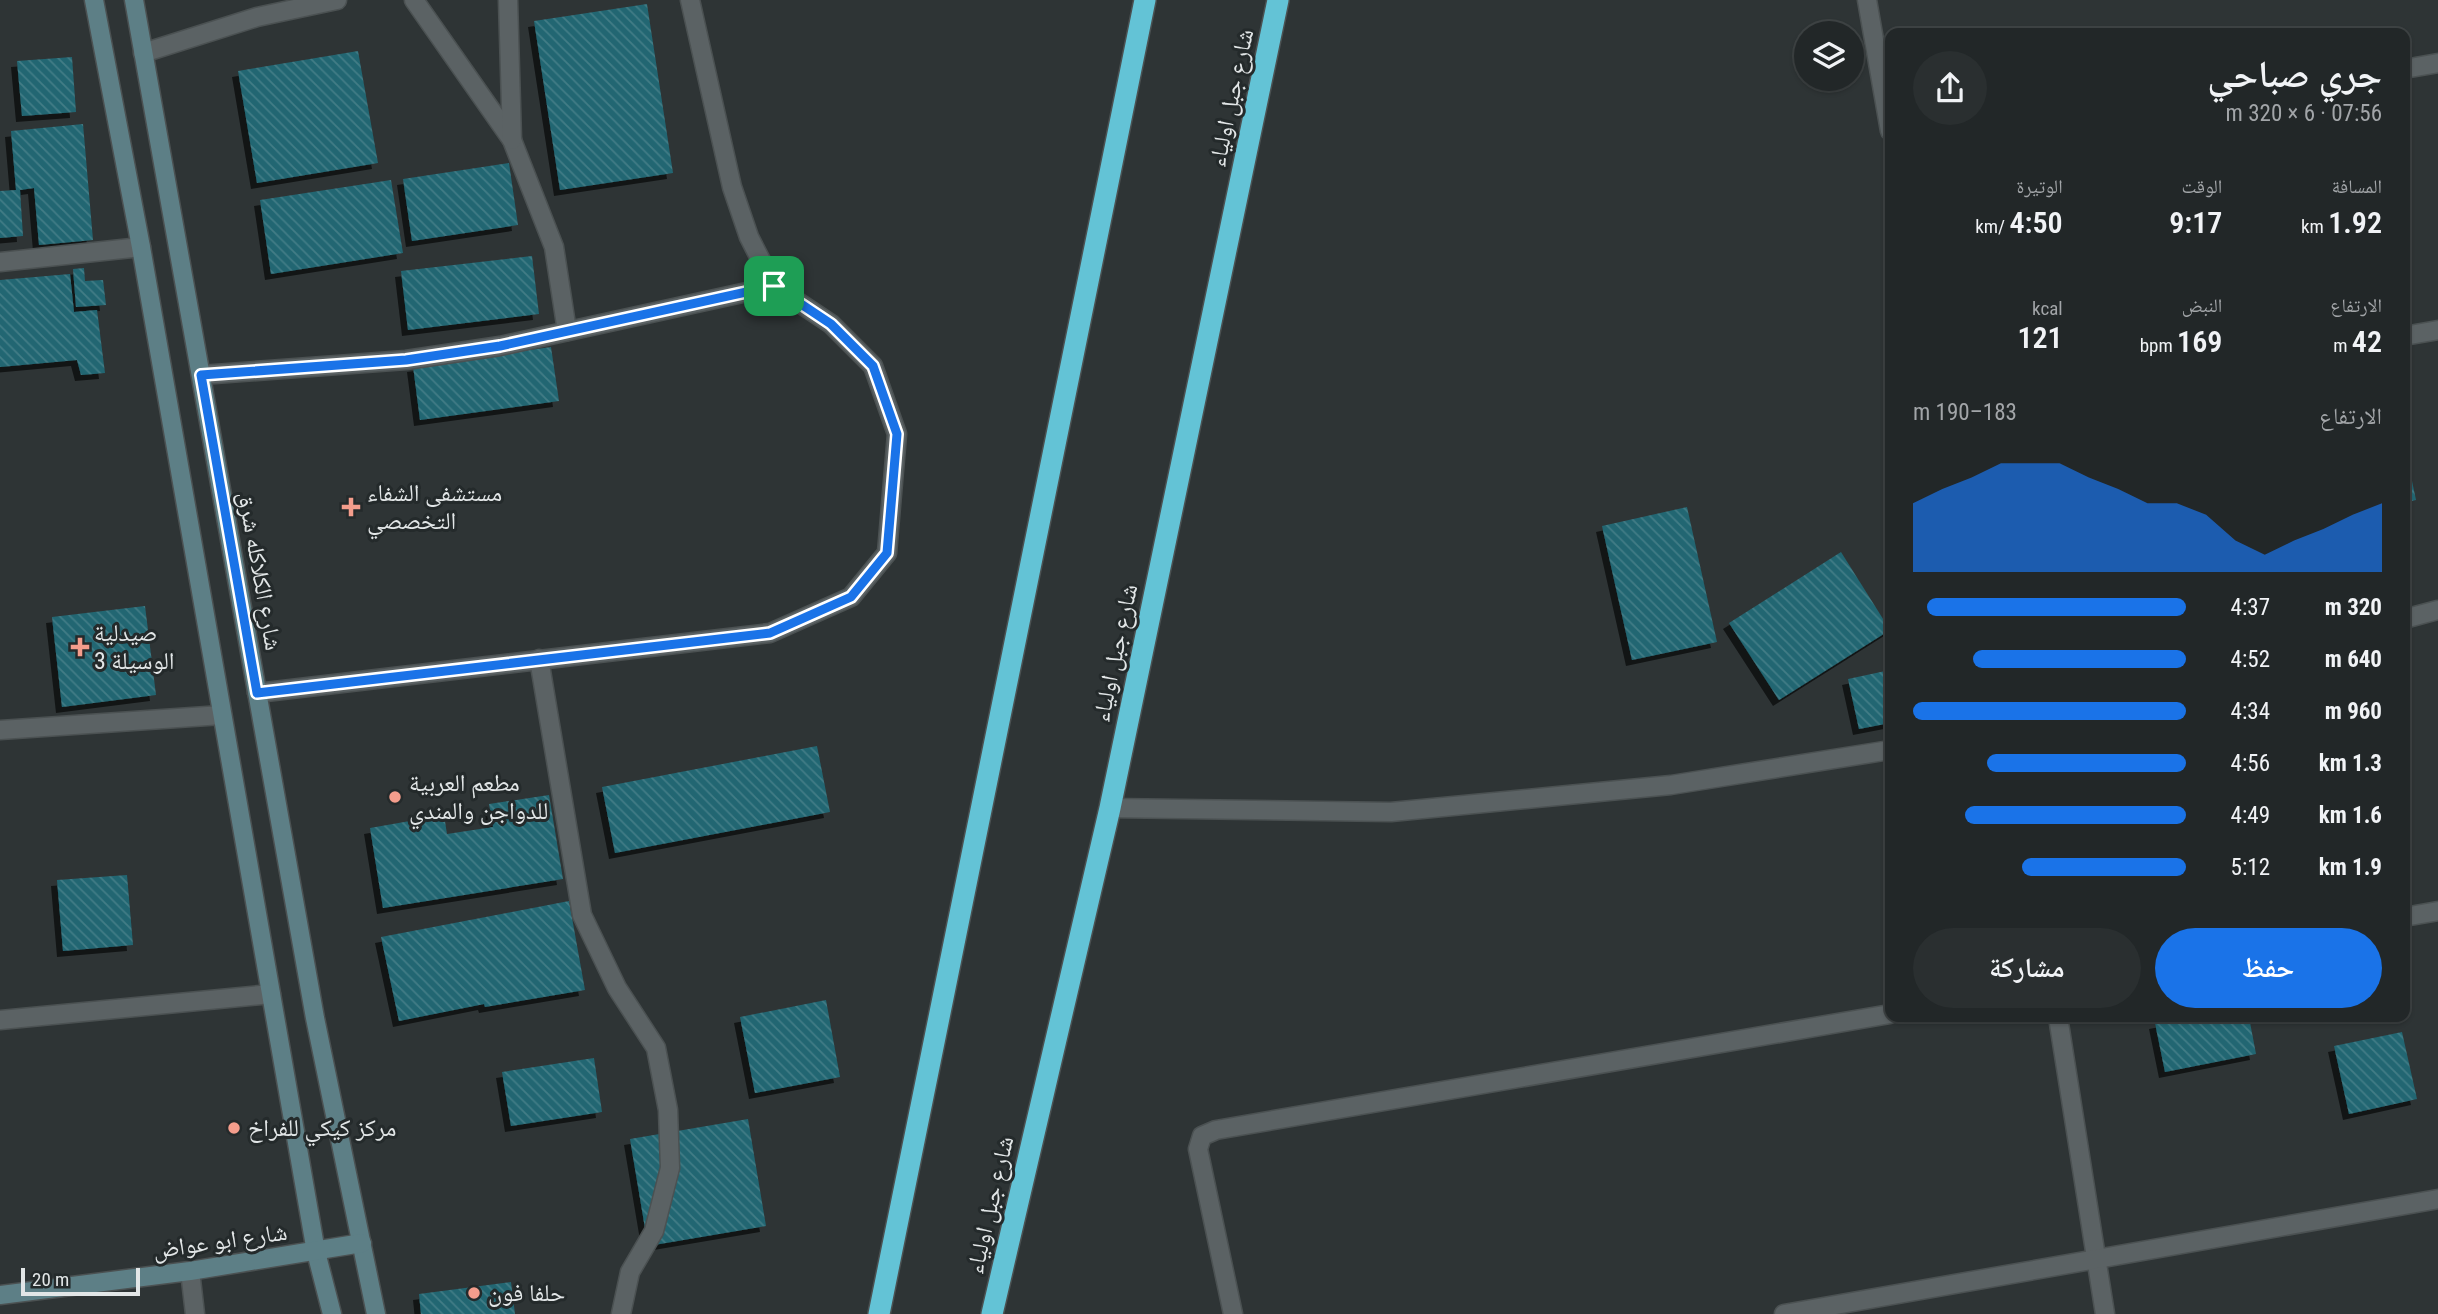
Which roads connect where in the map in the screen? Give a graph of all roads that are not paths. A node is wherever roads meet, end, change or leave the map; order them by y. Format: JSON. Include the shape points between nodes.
{"nodes":[{"id":1,"x":94,"y":0,"type":"edge"},
{"id":2,"x":134,"y":0,"type":"edge"},
{"id":3,"x":337,"y":0,"type":"edge"},
{"id":4,"x":414,"y":0,"type":"edge"},
{"id":5,"x":508,"y":0,"type":"edge"},
{"id":6,"x":691,"y":0,"type":"edge"},
{"id":7,"x":1145,"y":0,"type":"edge"},
{"id":8,"x":1278,"y":0,"type":"edge"},
{"id":9,"x":1867,"y":0,"type":"edge"},
{"id":10,"x":144,"y":53,"type":"junction"},
{"id":11,"x":2438,"y":63,"type":"edge"},
{"id":12,"x":2410,"y":68,"type":"edge"},
{"id":13,"x":1885,"y":103,"type":"edge"},
{"id":14,"x":512,"y":140,"type":"junction"},
{"id":15,"x":141,"y":247,"type":"junction"},
{"id":16,"x":0,"y":262,"type":"edge"},
{"id":17,"x":774,"y":286,"type":"junction"},
{"id":18,"x":2438,"y":330,"type":"edge"},
{"id":19,"x":567,"y":331,"type":"junction"},
{"id":20,"x":2410,"y":335,"type":"edge"},
{"id":21,"x":201,"y":375,"type":"junction"},
{"id":22,"x":2438,"y":610,"type":"edge"},
{"id":23,"x":2410,"y":617,"type":"edge"},
{"id":24,"x":539,"y":659,"type":"junction"},
{"id":25,"x":257,"y":693,"type":"junction"},
{"id":26,"x":222,"y":715,"type":"junction"},
{"id":27,"x":0,"y":730,"type":"edge"},
{"id":28,"x":1885,"y":751,"type":"edge"},
{"id":29,"x":1110,"y":808,"type":"junction"},
{"id":30,"x":2438,"y":911,"type":"edge"},
{"id":31,"x":2410,"y":916,"type":"edge"},
{"id":32,"x":271,"y":994,"type":"junction"},
{"id":33,"x":1885,"y":1015,"type":"edge"},
{"id":34,"x":0,"y":1020,"type":"edge"},
{"id":35,"x":2059,"y":1022,"type":"edge"},
{"id":36,"x":2438,"y":1199,"type":"edge"},
{"id":37,"x":362,"y":1243,"type":"junction"},
{"id":38,"x":316,"y":1252,"type":"junction"},
{"id":39,"x":2096,"y":1259,"type":"junction"},
{"id":40,"x":190,"y":1271,"type":"junction"},
{"id":41,"x":0,"y":1295,"type":"edge"},
{"id":42,"x":194,"y":1314,"type":"edge"},
{"id":43,"x":332,"y":1314,"type":"edge"},
{"id":44,"x":376,"y":1314,"type":"edge"},
{"id":45,"x":621,"y":1314,"type":"edge"},
{"id":46,"x":879,"y":1314,"type":"edge"},
{"id":47,"x":992,"y":1314,"type":"edge"},
{"id":48,"x":1233,"y":1314,"type":"edge"},
{"id":49,"x":1784,"y":1314,"type":"edge"},
{"id":50,"x":2105,"y":1314,"type":"edge"}],
"edges":[{"from":1,"to":15,"type":"street"},
{"from":2,"to":10,"type":"street","name":"شارع الكلاكله شرق"},
{"from":3,"to":10,"type":"street","via":[[257,16]]},
{"from":4,"to":14,"type":"street"},
{"from":5,"to":14,"type":"street"},
{"from":6,"to":17,"type":"street","via":[[732,187],[749,237]]},
{"from":7,"to":46,"type":"highway"},
{"from":8,"to":29,"type":"highway","name":"شارع جبل اولياء"},
{"from":9,"to":13,"type":"street"},
{"from":10,"to":21,"type":"street","name":"شارع الكلاكله شرق"},
{"from":11,"to":12,"type":"street"},
{"from":14,"to":19,"type":"street","via":[[554,247]]},
{"from":15,"to":16,"type":"street"},
{"from":15,"to":26,"type":"street"},
{"from":17,"to":19,"type":"street"},
{"from":17,"to":24,"type":"street","via":[[831,324],[873,366],[897,434],[887,553],[851,597],[770,633]]},
{"from":18,"to":20,"type":"street"},
{"from":19,"to":21,"type":"street","via":[[406,360]]},
{"from":21,"to":25,"type":"street","name":"شارع الكلاكله شرق"},
{"from":22,"to":23,"type":"street"},
{"from":24,"to":25,"type":"street"},
{"from":24,"to":45,"type":"street","via":[[582,915],[617,988],[656,1048],[668,1110],[670,1168],[654,1231],[630,1272]]},
{"from":25,"to":37,"type":"street","name":"شارع الكلاكله شرق","via":[[315,1018]]},
{"from":26,"to":27,"type":"street"},
{"from":26,"to":32,"type":"street"},
{"from":28,"to":29,"type":"street","via":[[1671,785],[1391,812]]},
{"from":29,"to":47,"type":"highway","name":"شارع جبل اولياء"},
{"from":30,"to":31,"type":"street"},
{"from":32,"to":34,"type":"street"},
{"from":32,"to":38,"type":"street"},
{"from":33,"to":48,"type":"street","via":[[1202,1136],[1198,1149]]},
{"from":35,"to":39,"type":"street"},
{"from":36,"to":39,"type":"street"},
{"from":37,"to":38,"type":"street","name":"شارع ابو عواض"},
{"from":37,"to":44,"type":"street","name":"شارع الكلاكله شرق"},
{"from":38,"to":40,"type":"street","name":"شارع ابو عواض"},
{"from":38,"to":43,"type":"street"},
{"from":39,"to":49,"type":"street"},
{"from":39,"to":50,"type":"street"},
{"from":40,"to":41,"type":"street","name":"شارع ابو عواض"},
{"from":40,"to":42,"type":"street"}]}
